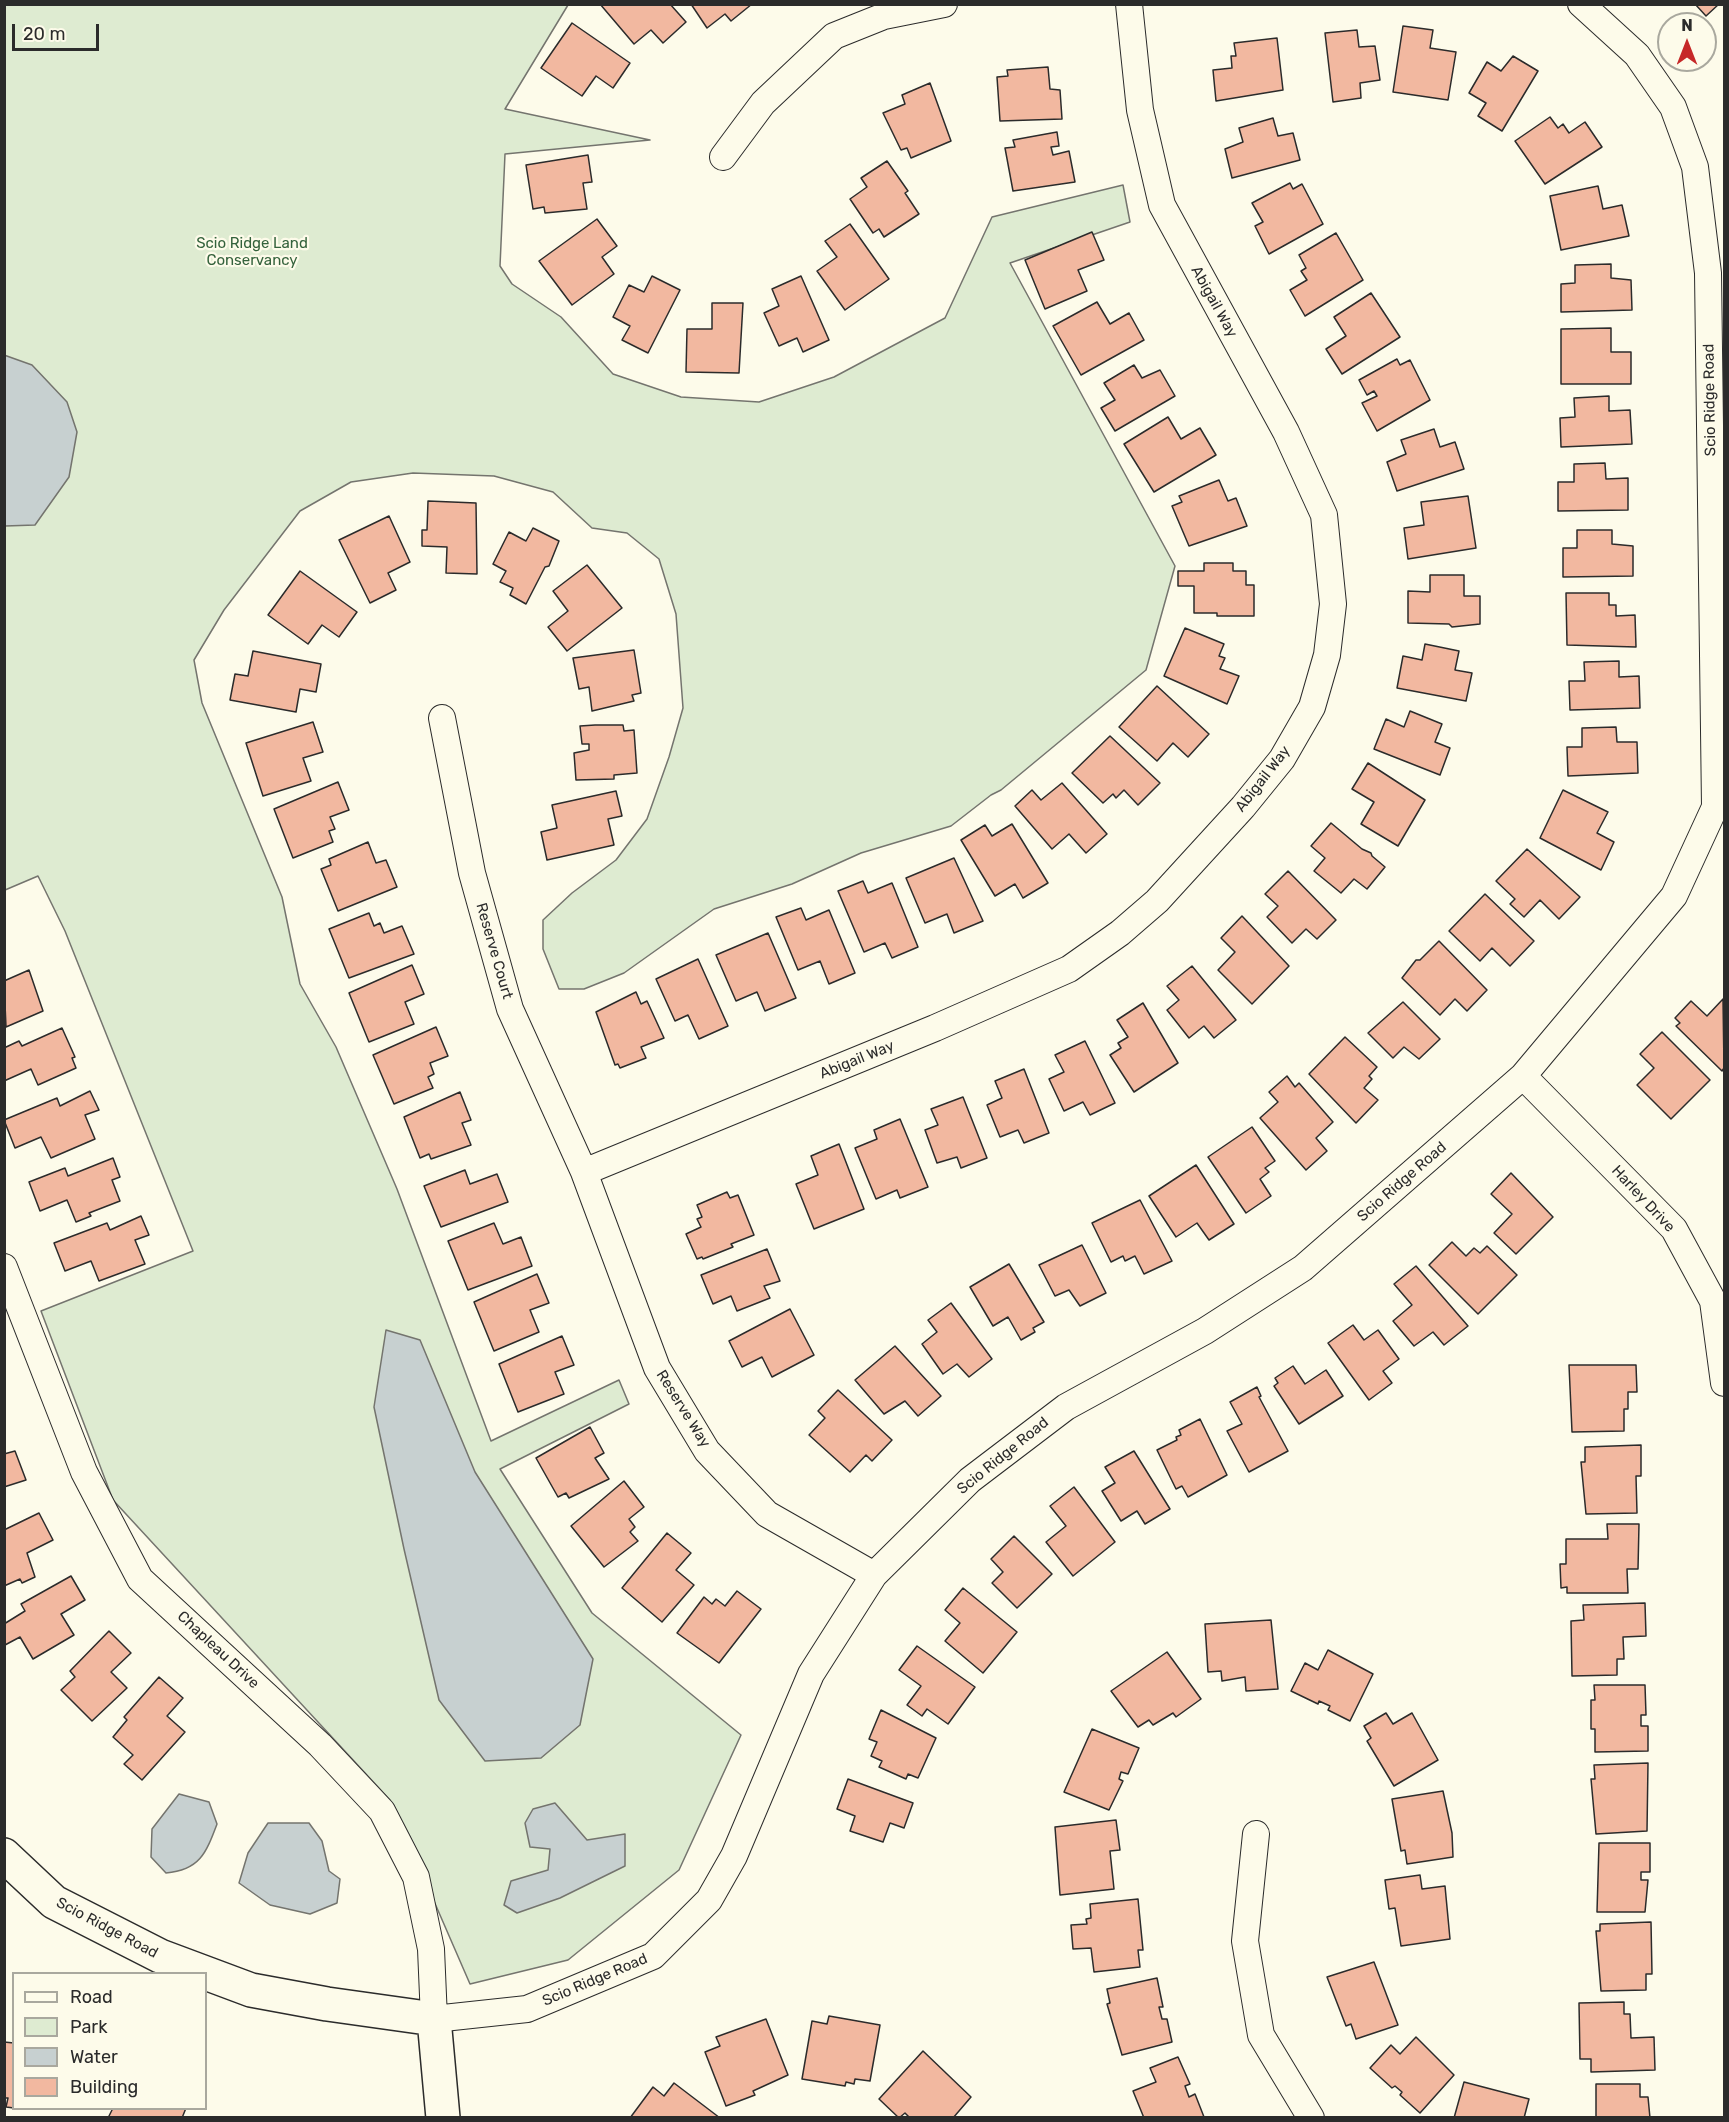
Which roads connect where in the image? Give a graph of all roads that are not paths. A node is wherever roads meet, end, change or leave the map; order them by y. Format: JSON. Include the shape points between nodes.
{"nodes":[{"id":1,"x":944,"y":4,"type":"edge"},
{"id":2,"x":1129,"y":4,"type":"edge"},
{"id":3,"x":1581,"y":4,"type":"edge"},
{"id":4,"x":723,"y":157,"type":"dead end"},
{"id":5,"x":442,"y":718,"type":"dead end"},
{"id":6,"x":1523,"y":1076,"type":"junction"},
{"id":7,"x":584,"y":1172,"type":"junction"},
{"id":8,"x":4,"y":1267,"type":"edge"},
{"id":9,"x":1725,"y":1383,"type":"edge"},
{"id":10,"x":874,"y":1575,"type":"junction"},
{"id":11,"x":1256,"y":1833,"type":"dead end"},
{"id":12,"x":4,"y":1856,"type":"edge"},
{"id":13,"x":204,"y":1972,"type":"edge"},
{"id":14,"x":207,"y":1973,"type":"edge"},
{"id":15,"x":434,"y":2019,"type":"junction"},
{"id":16,"x":443,"y":2118,"type":"edge"},
{"id":17,"x":1311,"y":2118,"type":"edge"}],
"edges":[{"from":1,"to":4,"type":"street","via":[[884,16],[834,36],[763,103]]},
{"from":2,"to":7,"type":"street","name":"Abigail Way","via":[[1140,110],[1162,205],[1286,432],[1324,514],[1334,604],[1327,655],[1312,707],[1282,759],[1157,901],[1070,969]]},
{"from":3,"to":6,"type":"street","name":"Scio Ridge Road","via":[[1637,55],[1673,107],[1695,167],[1708,273],[1714,807],[1674,896]]},
{"from":5,"to":7,"type":"street","name":"Reserve Court","via":[[472,873],[510,1009]]},
{"from":6,"to":9,"type":"street","name":"Harley Drive","via":[[1674,1229],[1713,1301]]},
{"from":6,"to":10,"type":"street","name":"Scio Ridge Road","via":[[1303,1268],[1205,1331],[1066,1407],[970,1480]]},
{"from":7,"to":10,"type":"street","name":"Reserve Way","via":[[657,1368],[707,1450],[767,1514]]},
{"from":8,"to":15,"type":"street","name":"Chapleau Drive","via":[[84,1472],[140,1579],[320,1745],[382,1811],[416,1877],[431,1949]]},
{"from":10,"to":15,"type":"street","name":"Scio Ridge Road","via":[[811,1674],[734,1856],[709,1900],[653,1956],[527,2009]]},
{"from":11,"to":17,"type":"street","via":[[1245,1941],[1261,2035]]},
{"from":12,"to":13,"type":"street","name":"Scio Ridge Road","via":[[54,1902],[160,1956]]},
{"from":14,"to":15,"type":"street","name":"Scio Ridge Road","via":[[251,1989]]},
{"from":15,"to":16,"type":"street"}]}
